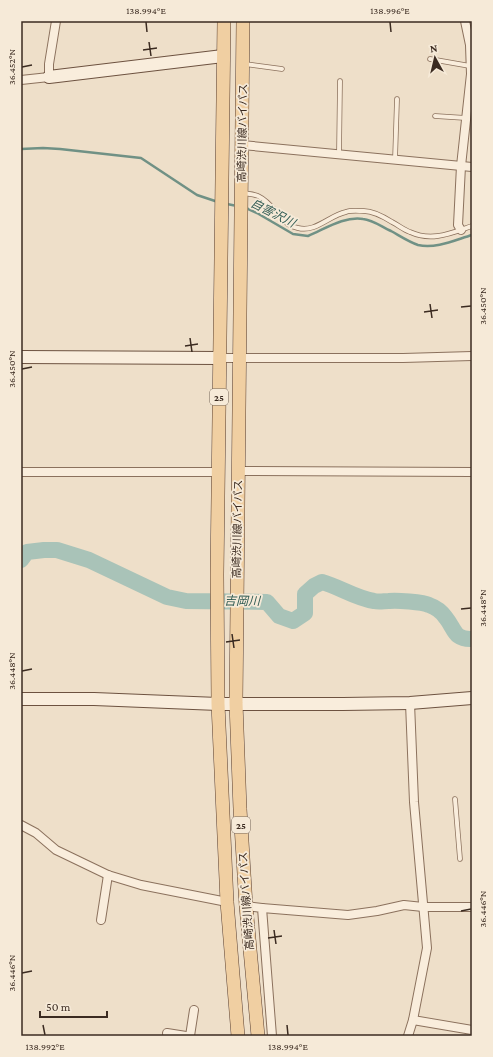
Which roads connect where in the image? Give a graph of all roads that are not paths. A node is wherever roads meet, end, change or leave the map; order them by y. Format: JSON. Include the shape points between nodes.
{"nodes":[{"id":1,"x":56,"y":21,"type":"edge"},
{"id":2,"x":224,"y":21,"type":"edge"},
{"id":3,"x":243,"y":21,"type":"edge"},
{"id":4,"x":465,"y":21,"type":"edge"},
{"id":5,"x":223,"y":56,"type":"junction"},
{"id":6,"x":430,"y":59,"type":"dead end"},
{"id":7,"x":242,"y":64,"type":"junction"},
{"id":8,"x":282,"y":69,"type":"dead end"},
{"id":9,"x":471,"y":71,"type":"edge"},
{"id":10,"x":49,"y":77,"type":"junction"},
{"id":11,"x":21,"y":80,"type":"edge"},
{"id":12,"x":340,"y":81,"type":"dead end"},
{"id":13,"x":397,"y":99,"type":"dead end"},
{"id":14,"x":435,"y":116,"type":"dead end"},
{"id":15,"x":466,"y":118,"type":"junction"},
{"id":16,"x":242,"y":145,"type":"junction"},
{"id":17,"x":338,"y":154,"type":"junction"},
{"id":18,"x":396,"y":160,"type":"junction"},
{"id":19,"x":461,"y":166,"type":"junction"},
{"id":20,"x":472,"y":167,"type":"edge"},
{"id":21,"x":241,"y":196,"type":"junction"},
{"id":22,"x":472,"y":226,"type":"edge"},
{"id":23,"x":461,"y":230,"type":"junction"},
{"id":24,"x":472,"y":356,"type":"edge"},
{"id":25,"x":21,"y":358,"type":"edge"},
{"id":26,"x":220,"y":358,"type":"junction"},
{"id":27,"x":239,"y":358,"type":"junction"},
{"id":28,"x":238,"y":471,"type":"junction"},
{"id":29,"x":21,"y":472,"type":"edge"},
{"id":30,"x":218,"y":472,"type":"junction"},
{"id":31,"x":472,"y":472,"type":"edge"},
{"id":32,"x":21,"y":698,"type":"edge"},
{"id":33,"x":472,"y":698,"type":"edge"},
{"id":34,"x":410,"y":702,"type":"junction"},
{"id":35,"x":236,"y":703,"type":"junction"},
{"id":36,"x":218,"y":704,"type":"junction"},
{"id":37,"x":455,"y":799,"type":"dead end"},
{"id":38,"x":21,"y":825,"type":"edge"},
{"id":39,"x":460,"y":859,"type":"dead end"},
{"id":40,"x":108,"y":875,"type":"junction"},
{"id":41,"x":227,"y":902,"type":"junction"},
{"id":42,"x":246,"y":906,"type":"junction"},
{"id":43,"x":422,"y":907,"type":"junction"},
{"id":44,"x":472,"y":907,"type":"edge"},
{"id":45,"x":262,"y":908,"type":"junction"},
{"id":46,"x":101,"y":920,"type":"dead end"},
{"id":47,"x":194,"y":1010,"type":"dead end"},
{"id":48,"x":413,"y":1020,"type":"junction"},
{"id":49,"x":472,"y":1030,"type":"edge"},
{"id":50,"x":167,"y":1033,"type":"dead end"},
{"id":51,"x":186,"y":1036,"type":"edge"},
{"id":52,"x":190,"y":1036,"type":"edge"},
{"id":53,"x":238,"y":1036,"type":"edge"},
{"id":54,"x":258,"y":1036,"type":"edge"},
{"id":55,"x":272,"y":1036,"type":"edge"},
{"id":56,"x":408,"y":1036,"type":"edge"}],
"edges":[{"from":1,"to":10,"type":"street"},
{"from":2,"to":5,"type":"main road","name":"高崎渋川線バイパス","number":"25"},
{"from":3,"to":7,"type":"main road","name":"高崎渋川線バイパス","number":"25"},
{"from":4,"to":9,"type":"street","via":[[470,45]]},
{"from":5,"to":10,"type":"street"},
{"from":5,"to":26,"type":"main road","name":"高崎渋川線バイパス","number":"25"},
{"from":6,"to":9,"type":"lane"},
{"from":7,"to":8,"type":"lane"},
{"from":7,"to":16,"type":"main road","name":"高崎渋川線バイパス","number":"25"},
{"from":9,"to":15,"type":"street"},
{"from":10,"to":11,"type":"street"},
{"from":12,"to":17,"type":"lane"},
{"from":13,"to":18,"type":"lane"},
{"from":14,"to":15,"type":"lane"},
{"from":15,"to":19,"type":"street"},
{"from":16,"to":17,"type":"street"},
{"from":16,"to":21,"type":"main road","name":"高崎渋川線バイパス","number":"25"},
{"from":17,"to":18,"type":"street"},
{"from":18,"to":19,"type":"street"},
{"from":19,"to":20,"type":"street"},
{"from":19,"to":23,"type":"street","via":[[458,225]]},
{"from":21,"to":23,"type":"lane","via":[[260,197],[287,224],[299,229],[316,226],[346,212],[367,211],[420,236],[445,235]]},
{"from":21,"to":27,"type":"main road","name":"高崎渋川線バイパス","number":"25"},
{"from":22,"to":23,"type":"lane"},
{"from":24,"to":27,"type":"street"},
{"from":25,"to":26,"type":"street"},
{"from":26,"to":27,"type":"street"},
{"from":26,"to":30,"type":"main road","name":"高崎渋川線バイパス","number":"25"},
{"from":27,"to":28,"type":"main road","name":"高崎渋川線バイパス","number":"25"},
{"from":28,"to":31,"type":"street"},
{"from":28,"to":35,"type":"main road","name":"高崎渋川線バイパス","number":"25"},
{"from":29,"to":30,"type":"street"},
{"from":30,"to":36,"type":"main road","name":"高崎渋川線バイパス","number":"25"},
{"from":32,"to":36,"type":"street","via":[[94,698]]},
{"from":33,"to":34,"type":"street"},
{"from":34,"to":35,"type":"street"},
{"from":34,"to":43,"type":"street"},
{"from":35,"to":36,"type":"street"},
{"from":35,"to":42,"type":"main road","name":"高崎渋川線バイパス","number":"25"},
{"from":36,"to":41,"type":"main road","name":"高崎渋川線バイパス","number":"25"},
{"from":37,"to":39,"type":"lane"},
{"from":38,"to":40,"type":"street","via":[[36,833],[56,850]]},
{"from":40,"to":41,"type":"street","via":[[141,885]]},
{"from":40,"to":46,"type":"street"},
{"from":41,"to":53,"type":"main road","name":"高崎渋川線バイパス","number":"25"},
{"from":42,"to":45,"type":"street"},
{"from":42,"to":54,"type":"main road","name":"高崎渋川線バイパス","number":"25"},
{"from":43,"to":44,"type":"street"},
{"from":43,"to":45,"type":"street","via":[[404,905],[348,915]]},
{"from":43,"to":48,"type":"street","via":[[427,948]]},
{"from":45,"to":55,"type":"street"},
{"from":47,"to":52,"type":"street"},
{"from":48,"to":49,"type":"street"},
{"from":48,"to":56,"type":"street"},
{"from":50,"to":51,"type":"street"}]}
